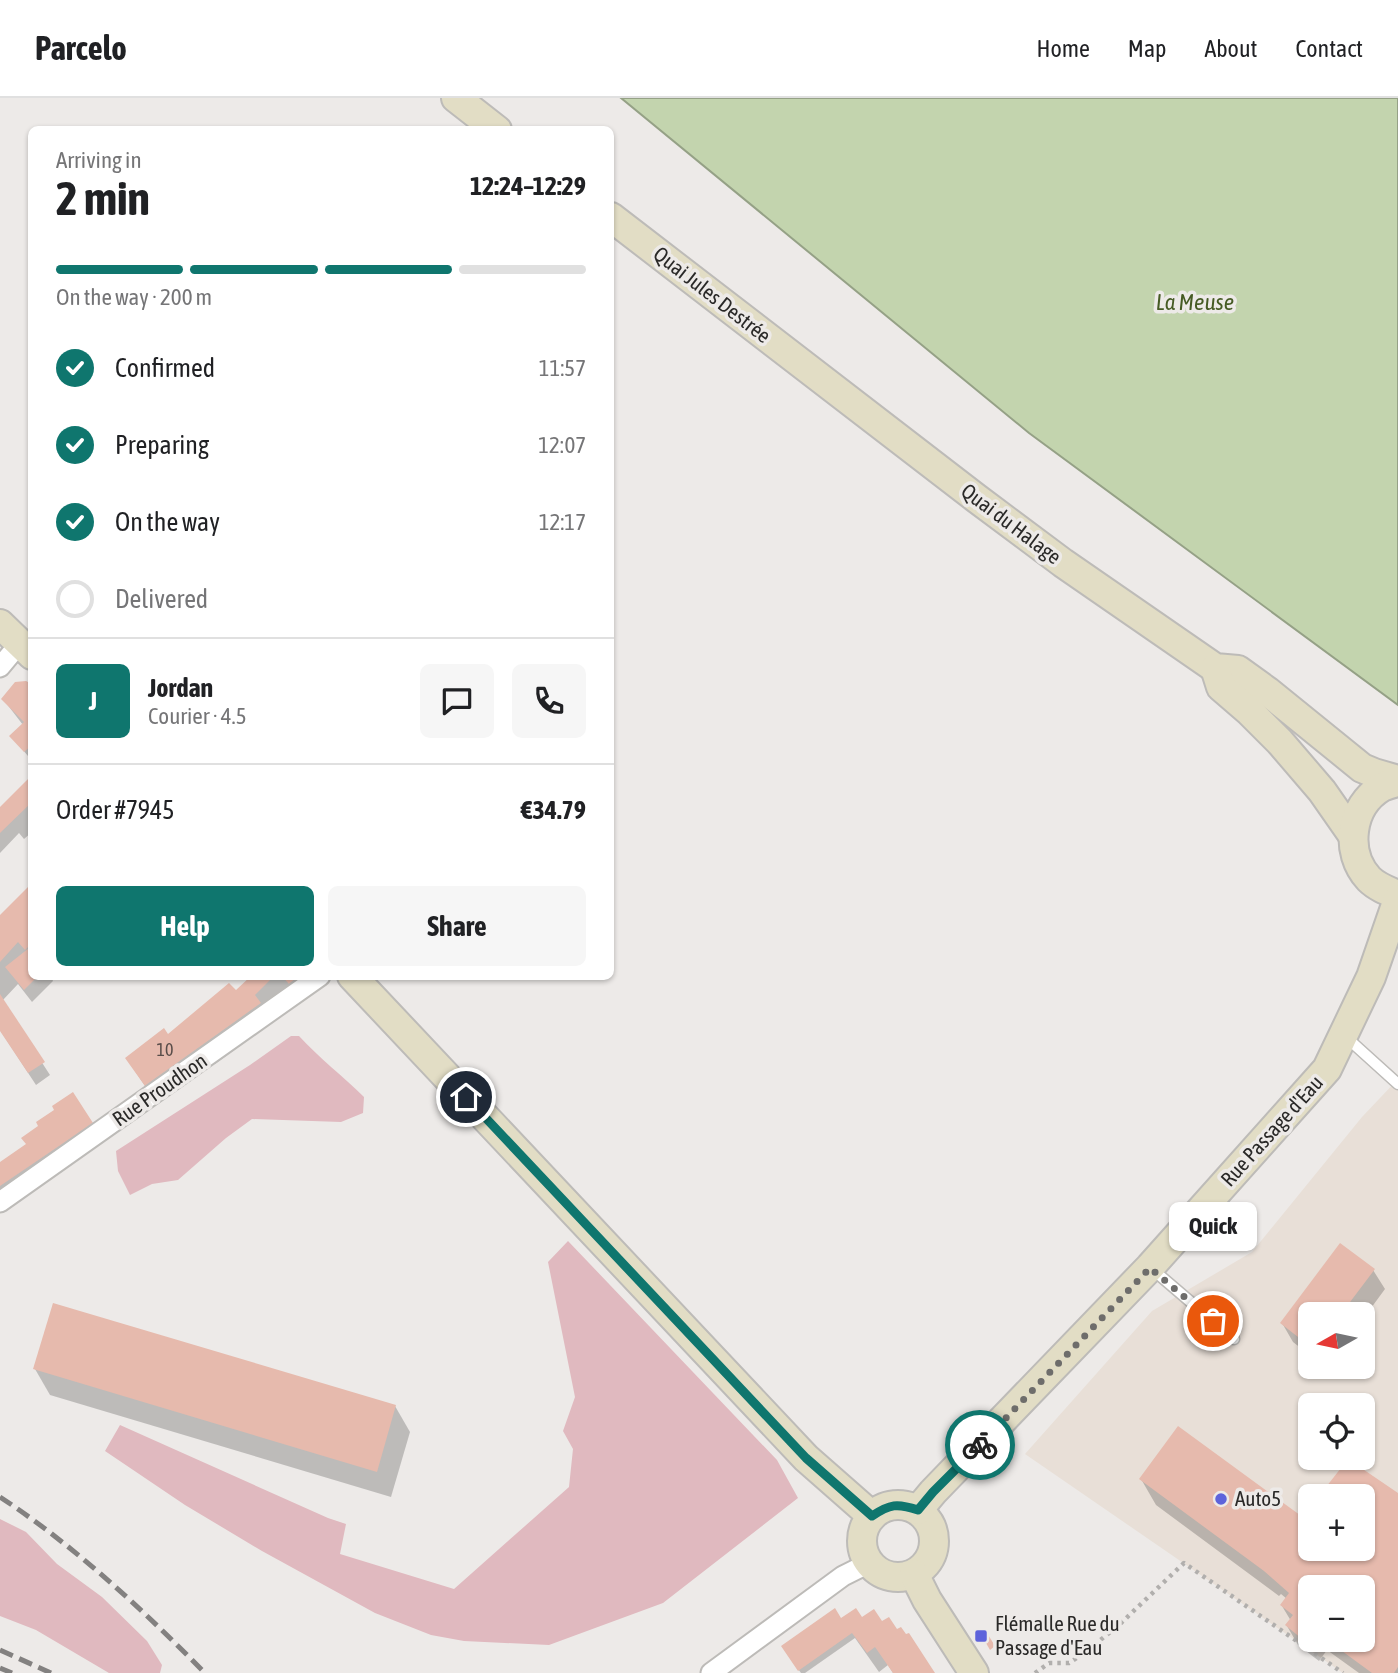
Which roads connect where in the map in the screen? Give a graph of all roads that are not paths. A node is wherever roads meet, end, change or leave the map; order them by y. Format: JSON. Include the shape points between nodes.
{"nodes":[{"id":1,"x":456,"y":98,"type":"edge"},
{"id":2,"x":492,"y":126,"type":"edge"},
{"id":3,"x":614,"y":219,"type":"edge"},
{"id":4,"x":814,"y":373,"type":"joint"},
{"id":5,"x":17,"y":641,"type":"edge"},
{"id":6,"x":0,"y":667,"type":"edge"},
{"id":7,"x":1215,"y":668,"type":"junction"},
{"id":8,"x":1398,"y":781,"type":"edge"},
{"id":9,"x":1352,"y":834,"type":"junction"},
{"id":10,"x":1398,"y":897,"type":"edge"},
{"id":11,"x":314,"y":980,"type":"edge"},
{"id":12,"x":356,"y":980,"type":"edge"},
{"id":13,"x":1343,"y":1034,"type":"junction"},
{"id":14,"x":1398,"y":1084,"type":"edge"},
{"id":15,"x":0,"y":1202,"type":"edge"},
{"id":16,"x":1150,"y":1268,"type":"junction"},
{"id":17,"x":1234,"y":1339,"type":"dead end"},
{"id":18,"x":918,"y":1510,"type":"junction"},
{"id":19,"x":872,"y":1516,"type":"junction"},
{"id":20,"x":869,"y":1563,"type":"junction"},
{"id":21,"x":914,"y":1574,"type":"junction"},
{"id":22,"x":711,"y":1673,"type":"edge"},
{"id":23,"x":974,"y":1673,"type":"edge"}],
"edges":[{"from":1,"to":2,"type":"street"},
{"from":3,"to":4,"type":"street","name":"Quai Jules Destrée"},
{"from":4,"to":7,"type":"street","name":"Quai du Halage","via":[[1063,564]]},
{"from":5,"to":6,"type":"street"},
{"from":7,"to":8,"type":"street","name":"Quai du Halage","via":[[1238,670],[1362,768]]},
{"from":7,"to":9,"type":"street","name":"Quai du Halage","via":[[1221,687],[1287,749]]},
{"from":8,"to":9,"type":"street","name":"Quai du Halage","via":[[1367,799]]},
{"from":9,"to":10,"type":"street","name":"Quai du Halage","via":[[1360,867],[1370,880]]},
{"from":10,"to":13,"type":"street","name":"Rue Passage d'Eau","via":[[1371,977]]},
{"from":11,"to":15,"type":"street","name":"Rue Proudhon"},
{"from":12,"to":19,"type":"street","via":[[806,1458]]},
{"from":13,"to":14,"type":"lane"},
{"from":13,"to":16,"type":"street","name":"Rue Passage d'Eau","via":[[1327,1069]]},
{"from":16,"to":17,"type":"lane"},
{"from":16,"to":18,"type":"street","name":"Rue Passage d'Eau"},
{"from":18,"to":19,"type":"street","via":[[886,1507]]},
{"from":18,"to":21,"type":"street","via":[[928,1519],[935,1544],[932,1556]]},
{"from":19,"to":20,"type":"street","via":[[862,1534]]},
{"from":20,"to":21,"type":"street","via":[[885,1575]]},
{"from":20,"to":22,"type":"street","via":[[843,1576]]},
{"from":21,"to":23,"type":"street"}]}
